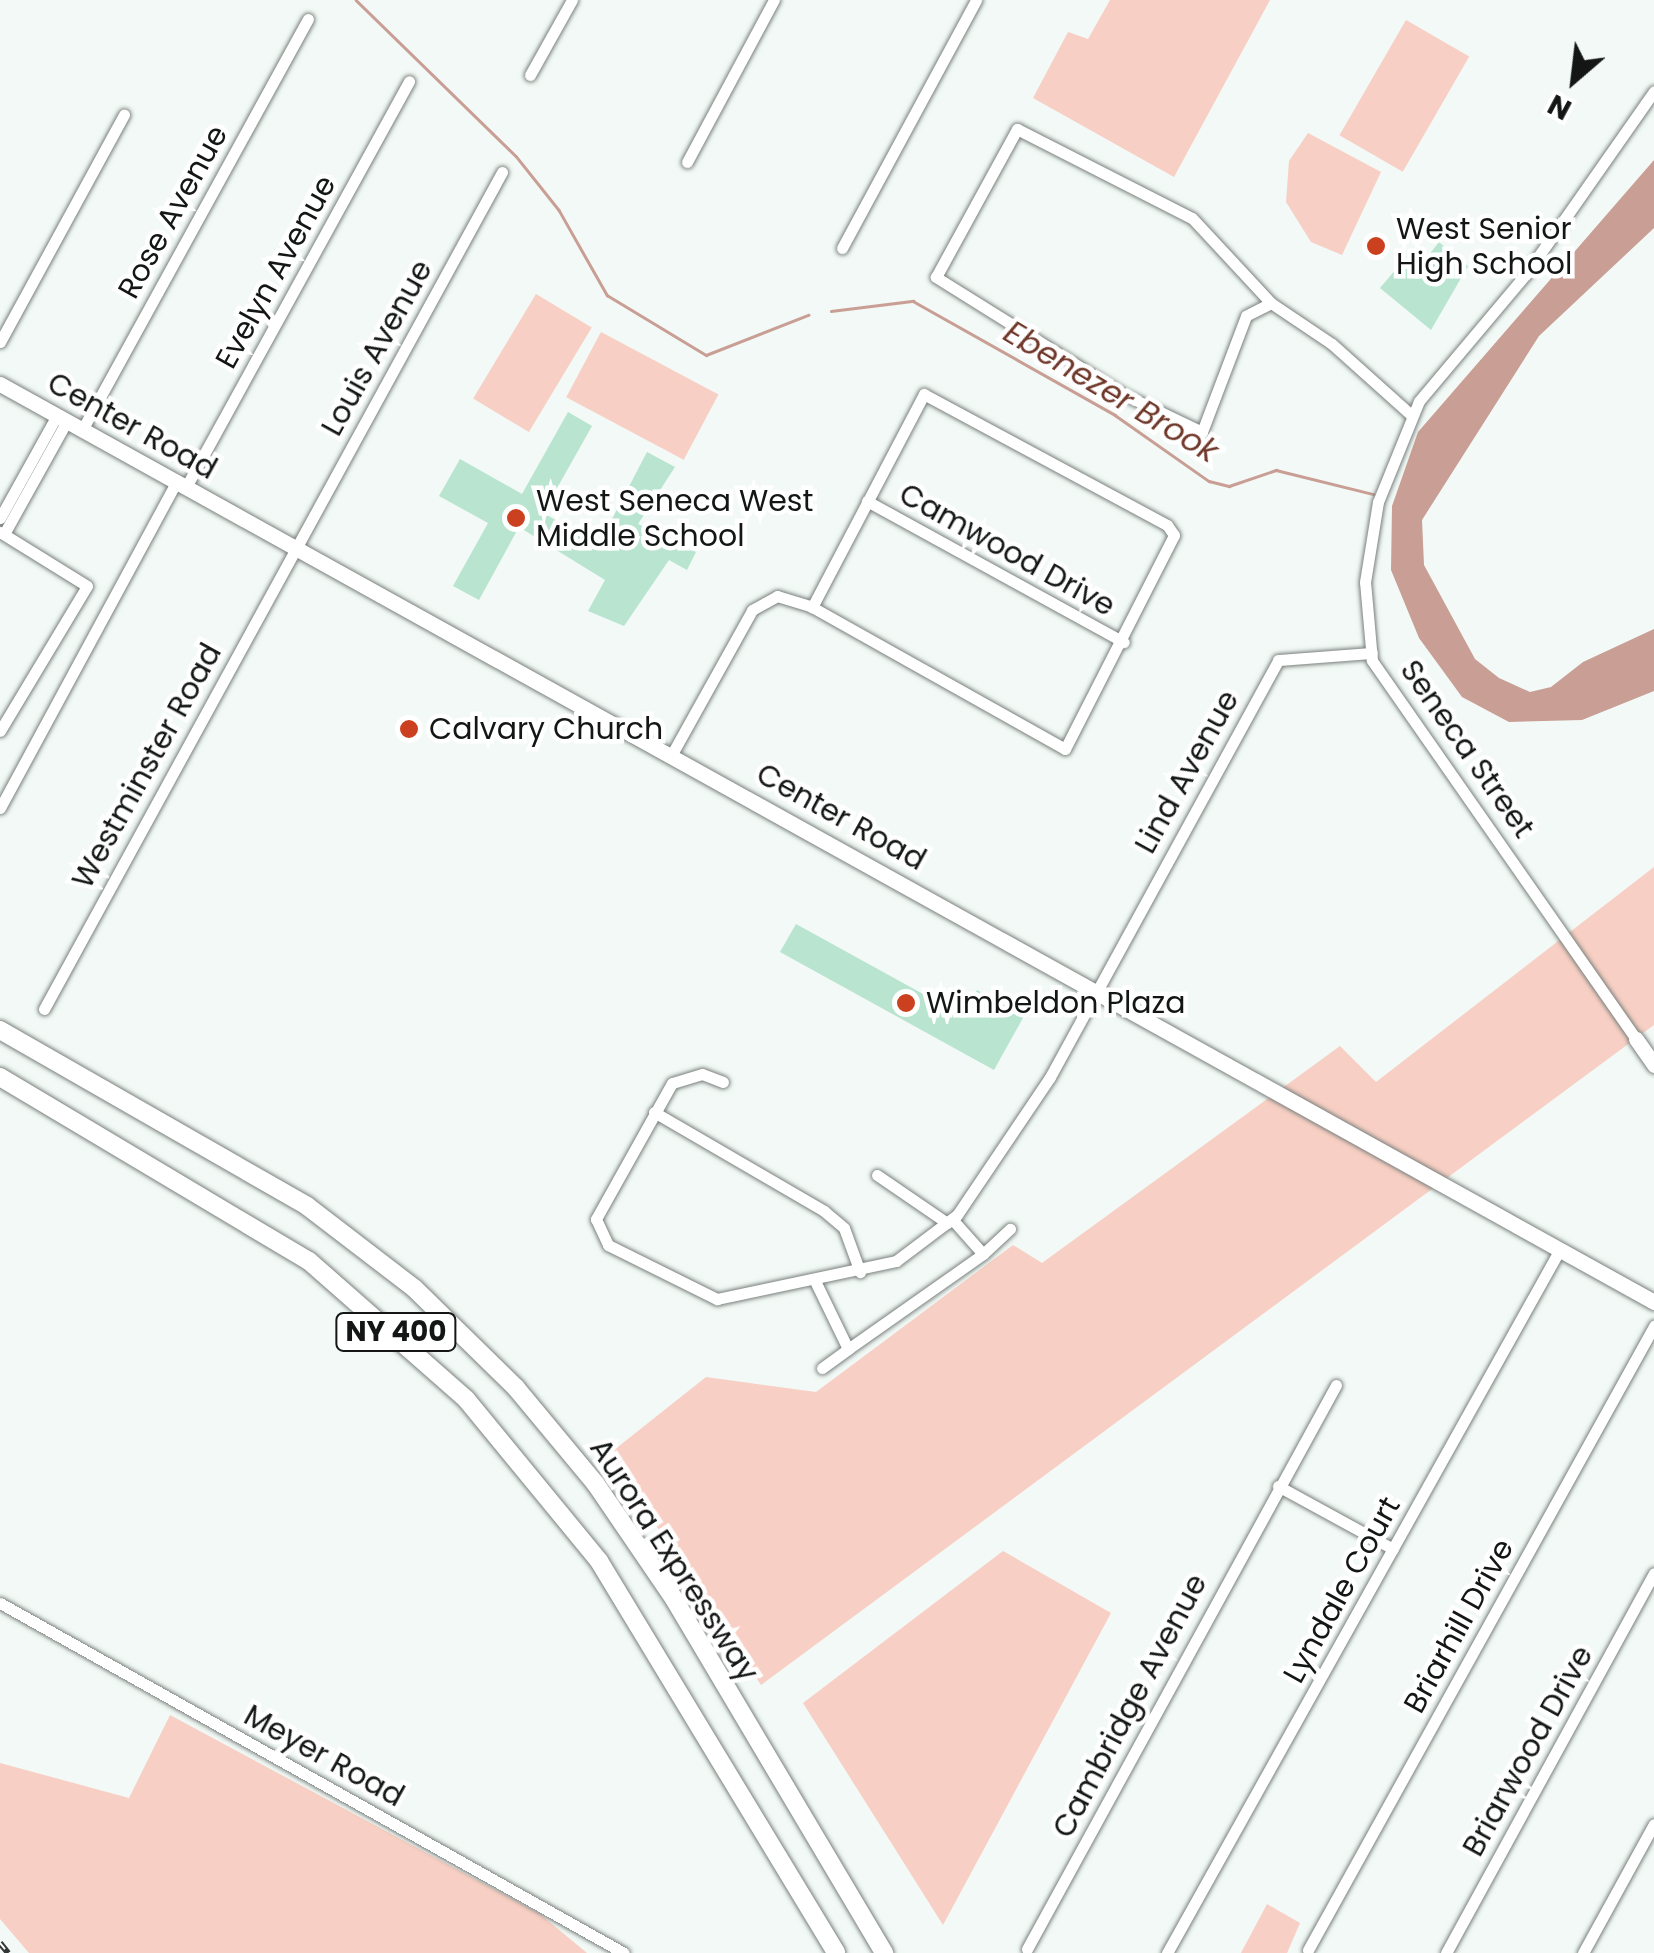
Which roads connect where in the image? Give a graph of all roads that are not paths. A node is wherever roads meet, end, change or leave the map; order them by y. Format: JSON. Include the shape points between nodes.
{"nodes":[{"id":1,"x":572,"y":0,"type":"edge"},
{"id":2,"x":774,"y":0,"type":"edge"},
{"id":3,"x":976,"y":0,"type":"edge"},
{"id":4,"x":308,"y":19,"type":"dead end"},
{"id":5,"x":530,"y":76,"type":"dead end"},
{"id":6,"x":409,"y":81,"type":"dead end"},
{"id":7,"x":1654,"y":91,"type":"edge"},
{"id":8,"x":124,"y":116,"type":"dead end"},
{"id":9,"x":688,"y":162,"type":"dead end"},
{"id":10,"x":502,"y":172,"type":"dead end"},
{"id":11,"x":842,"y":248,"type":"dead end"},
{"id":12,"x":1271,"y":303,"type":"junction"},
{"id":13,"x":0,"y":342,"type":"edge"},
{"id":14,"x":0,"y":384,"type":"edge"},
{"id":15,"x":1412,"y":415,"type":"junction"},
{"id":16,"x":69,"y":422,"type":"junction"},
{"id":17,"x":181,"y":484,"type":"junction"},
{"id":18,"x":867,"y":501,"type":"junction"},
{"id":19,"x":0,"y":518,"type":"edge"},
{"id":20,"x":2,"y":533,"type":"edge"},
{"id":21,"x":295,"y":548,"type":"junction"},
{"id":22,"x":812,"y":607,"type":"junction"},
{"id":23,"x":1124,"y":642,"type":"junction"},
{"id":24,"x":1372,"y":653,"type":"junction"},
{"id":25,"x":0,"y":731,"type":"edge"},
{"id":26,"x":672,"y":754,"type":"junction"},
{"id":27,"x":0,"y":808,"type":"edge"},
{"id":28,"x":1094,"y":990,"type":"junction"},
{"id":29,"x":44,"y":1009,"type":"dead end"},
{"id":30,"x":0,"y":1030,"type":"edge"},
{"id":31,"x":1636,"y":1039,"type":"joint"},
{"id":32,"x":1654,"y":1065,"type":"edge"},
{"id":33,"x":0,"y":1077,"type":"edge"},
{"id":34,"x":723,"y":1082,"type":"dead end"},
{"id":35,"x":654,"y":1112,"type":"junction"},
{"id":36,"x":877,"y":1176,"type":"dead end"},
{"id":37,"x":950,"y":1221,"type":"junction"},
{"id":38,"x":1010,"y":1229,"type":"dead end"},
{"id":39,"x":1559,"y":1251,"type":"junction"},
{"id":40,"x":984,"y":1254,"type":"junction"},
{"id":41,"x":860,"y":1272,"type":"junction"},
{"id":42,"x":816,"y":1283,"type":"junction"},
{"id":43,"x":1654,"y":1302,"type":"edge"},
{"id":44,"x":1654,"y":1326,"type":"edge"},
{"id":45,"x":848,"y":1349,"type":"junction"},
{"id":46,"x":822,"y":1368,"type":"dead end"},
{"id":47,"x":1336,"y":1385,"type":"dead end"},
{"id":48,"x":1278,"y":1486,"type":"junction"},
{"id":49,"x":1394,"y":1549,"type":"junction"},
{"id":50,"x":1654,"y":1573,"type":"edge"},
{"id":51,"x":0,"y":1603,"type":"edge"},
{"id":52,"x":1654,"y":1824,"type":"edge"},
{"id":53,"x":1027,"y":1950,"type":"dead end"},
{"id":54,"x":1308,"y":1950,"type":"dead end"},
{"id":55,"x":624,"y":1953,"type":"edge"},
{"id":56,"x":834,"y":1953,"type":"edge"},
{"id":57,"x":884,"y":1953,"type":"edge"},
{"id":58,"x":1168,"y":1953,"type":"edge"},
{"id":59,"x":1446,"y":1953,"type":"edge"},
{"id":60,"x":1582,"y":1953,"type":"edge"}],
"edges":[{"from":1,"to":5,"type":"street"},
{"from":2,"to":9,"type":"street"},
{"from":3,"to":11,"type":"street"},
{"from":4,"to":16,"type":"street","name":"Rose Avenue"},
{"from":6,"to":17,"type":"street","name":"Evelyn Avenue"},
{"from":7,"to":15,"type":"street","name":"Seneca Street","via":[[1526,274]]},
{"from":8,"to":13,"type":"street"},
{"from":10,"to":21,"type":"street","name":"Louis Avenue"},
{"from":12,"to":12,"type":"street","via":[[1246,316],[1202,432],[1107,384],[936,277],[1017,129],[1192,218]]},
{"from":12,"to":15,"type":"street","via":[[1332,344]]},
{"from":14,"to":16,"type":"main road","name":"Center Road"},
{"from":15,"to":24,"type":"street","name":"Seneca Street","via":[[1378,502],[1365,582]]},
{"from":16,"to":17,"type":"main road","name":"Center Road"},
{"from":16,"to":19,"type":"street"},
{"from":16,"to":20,"type":"street"},
{"from":17,"to":21,"type":"main road","name":"Center Road"},
{"from":17,"to":27,"type":"street","name":"Evelyn Avenue"},
{"from":18,"to":22,"type":"street"},
{"from":18,"to":23,"type":"street","name":"Camwood Drive"},
{"from":18,"to":23,"type":"street","via":[[924,394],[1167,524],[1174,536],[1169,555]]},
{"from":20,"to":25,"type":"street","via":[[87,586]]},
{"from":21,"to":26,"type":"main road","name":"Center Road"},
{"from":21,"to":29,"type":"street","name":"Westminster Road"},
{"from":22,"to":23,"type":"street","via":[[1065,748]]},
{"from":22,"to":26,"type":"street","via":[[777,596],[752,610]]},
{"from":24,"to":28,"type":"street","name":"Lind Avenue","via":[[1278,660]]},
{"from":24,"to":31,"type":"street","name":"Seneca Street"},
{"from":26,"to":28,"type":"main road","name":"Center Road"},
{"from":28,"to":37,"type":"street","via":[[1050,1078]]},
{"from":28,"to":39,"type":"main road","name":"Center Road"},
{"from":30,"to":57,"type":"highway","name":"Aurora Expressway","number":"NY 400","via":[[258,1174],[414,1288],[560,1438],[720,1676]]},
{"from":31,"to":32,"type":"main road","name":"Seneca Street"},
{"from":33,"to":56,"type":"highway","number":"NY 400","via":[[251,1221],[416,1350],[559,1504]]},
{"from":34,"to":35,"type":"street","via":[[686,1076]]},
{"from":35,"to":41,"type":"street","via":[[824,1211],[844,1228]]},
{"from":35,"to":42,"type":"street","via":[[596,1219],[608,1245],[717,1299]]},
{"from":36,"to":37,"type":"street"},
{"from":37,"to":40,"type":"street"},
{"from":37,"to":41,"type":"street","via":[[896,1261]]},
{"from":38,"to":40,"type":"street"},
{"from":39,"to":43,"type":"main road","name":"Center Road"},
{"from":39,"to":49,"type":"street","name":"Lyndale Court"},
{"from":40,"to":45,"type":"street"},
{"from":41,"to":42,"type":"street"},
{"from":42,"to":45,"type":"street"},
{"from":44,"to":54,"type":"street","name":"Briarhill Drive"},
{"from":45,"to":46,"type":"street"},
{"from":47,"to":48,"type":"street","name":"Cambridge Avenue"},
{"from":48,"to":49,"type":"street"},
{"from":48,"to":53,"type":"street","name":"Cambridge Avenue"},
{"from":49,"to":58,"type":"street","name":"Lyndale Court"},
{"from":50,"to":59,"type":"street","name":"Briarwood Drive"},
{"from":51,"to":55,"type":"street","name":"Meyer Road"},
{"from":52,"to":60,"type":"street"}]}
